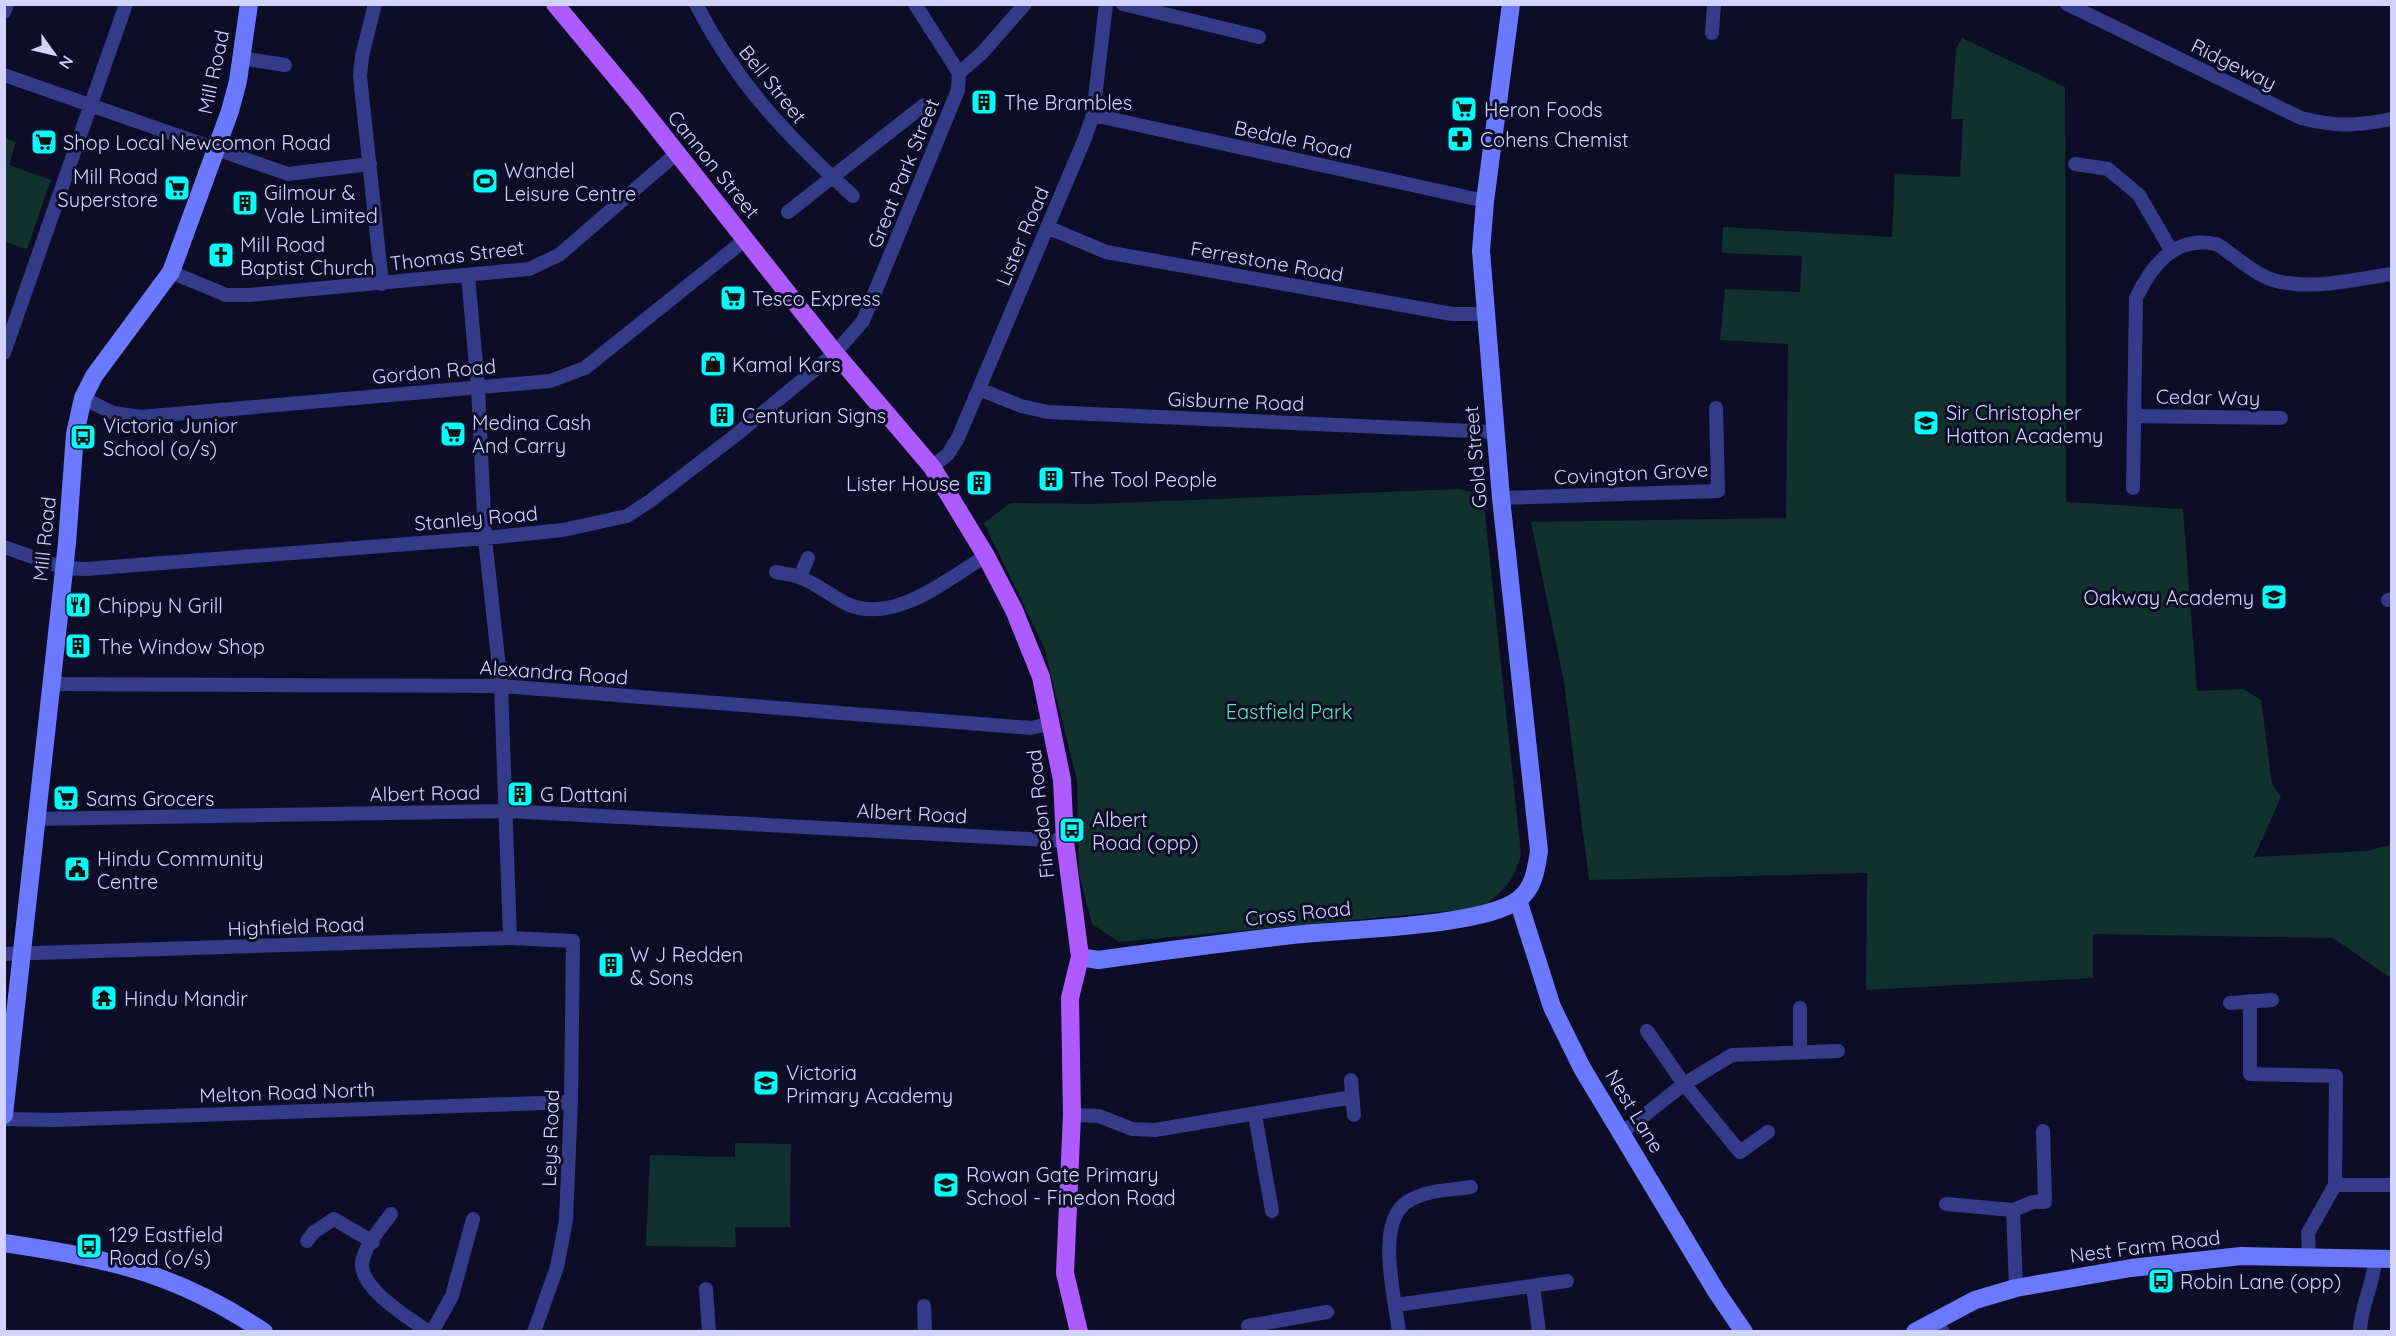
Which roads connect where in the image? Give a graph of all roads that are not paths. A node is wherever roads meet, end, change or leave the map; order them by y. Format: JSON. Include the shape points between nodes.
{"nodes":[{"id":1,"x":7,"y":4,"type":"edge"},
{"id":2,"x":126,"y":4,"type":"edge"},
{"id":3,"x":249,"y":4,"type":"edge"},
{"id":4,"x":375,"y":4,"type":"edge"},
{"id":5,"x":555,"y":4,"type":"edge"},
{"id":6,"x":696,"y":4,"type":"edge"},
{"id":7,"x":915,"y":4,"type":"edge"},
{"id":8,"x":1025,"y":4,"type":"edge"},
{"id":9,"x":1106,"y":4,"type":"edge"},
{"id":10,"x":1123,"y":4,"type":"edge"},
{"id":11,"x":1511,"y":4,"type":"edge"},
{"id":12,"x":1714,"y":4,"type":"edge"},
{"id":13,"x":2067,"y":4,"type":"edge"},
{"id":14,"x":4,"y":12,"type":"edge"},
{"id":15,"x":1712,"y":33,"type":"dead end"},
{"id":16,"x":1259,"y":37,"type":"dead end"},
{"id":17,"x":241,"y":58,"type":"junction"},
{"id":18,"x":285,"y":65,"type":"dead end"},
{"id":19,"x":959,"y":73,"type":"junction"},
{"id":20,"x":4,"y":75,"type":"edge"},
{"id":21,"x":91,"y":105,"type":"junction"},
{"id":22,"x":924,"y":105,"type":"dead end"},
{"id":23,"x":1093,"y":115,"type":"junction"},
{"id":24,"x":2391,"y":119,"type":"edge"},
{"id":25,"x":217,"y":149,"type":"junction"},
{"id":26,"x":677,"y":153,"type":"junction"},
{"id":27,"x":370,"y":164,"type":"junction"},
{"id":28,"x":2075,"y":164,"type":"dead end"},
{"id":29,"x":832,"y":177,"type":"junction"},
{"id":30,"x":853,"y":196,"type":"dead end"},
{"id":31,"x":1485,"y":201,"type":"junction"},
{"id":32,"x":788,"y":212,"type":"dead end"},
{"id":33,"x":1047,"y":227,"type":"junction"},
{"id":34,"x":746,"y":239,"type":"junction"},
{"id":35,"x":2171,"y":250,"type":"junction"},
{"id":36,"x":171,"y":272,"type":"junction"},
{"id":37,"x":2391,"y":274,"type":"edge"},
{"id":38,"x":468,"y":276,"type":"junction"},
{"id":39,"x":382,"y":284,"type":"junction"},
{"id":40,"x":1485,"y":314,"type":"junction"},
{"id":41,"x":4,"y":353,"type":"edge"},
{"id":42,"x":835,"y":353,"type":"junction"},
{"id":43,"x":478,"y":387,"type":"junction"},
{"id":44,"x":978,"y":389,"type":"junction"},
{"id":45,"x":83,"y":398,"type":"junction"},
{"id":46,"x":1716,"y":408,"type":"dead end"},
{"id":47,"x":2134,"y":416,"type":"junction"},
{"id":48,"x":2281,"y":418,"type":"dead end"},
{"id":49,"x":1495,"y":432,"type":"junction"},
{"id":50,"x":932,"y":467,"type":"junction"},
{"id":51,"x":2133,"y":488,"type":"dead end"},
{"id":52,"x":1501,"y":498,"type":"junction"},
{"id":53,"x":485,"y":538,"type":"junction"},
{"id":54,"x":4,"y":548,"type":"edge"},
{"id":55,"x":986,"y":556,"type":"junction"},
{"id":56,"x":808,"y":558,"type":"dead end"},
{"id":57,"x":64,"y":568,"type":"junction"},
{"id":58,"x":776,"y":572,"type":"dead end"},
{"id":59,"x":800,"y":577,"type":"junction"},
{"id":60,"x":52,"y":684,"type":"junction"},
{"id":61,"x":501,"y":686,"type":"junction"},
{"id":62,"x":1052,"y":723,"type":"junction"},
{"id":63,"x":508,"y":811,"type":"junction"},
{"id":64,"x":37,"y":819,"type":"junction"},
{"id":65,"x":1065,"y":841,"type":"junction"},
{"id":66,"x":1518,"y":900,"type":"junction"},
{"id":67,"x":510,"y":938,"type":"junction"},
{"id":68,"x":573,"y":941,"type":"joint"},
{"id":69,"x":13,"y":954,"type":"edge"},
{"id":70,"x":1080,"y":957,"type":"junction"},
{"id":71,"x":2272,"y":1000,"type":"dead end"},
{"id":72,"x":2250,"y":1001,"type":"junction"},
{"id":73,"x":2230,"y":1003,"type":"dead end"},
{"id":74,"x":1800,"y":1008,"type":"dead end"},
{"id":75,"x":1647,"y":1031,"type":"dead end"},
{"id":76,"x":1800,"y":1050,"type":"junction"},
{"id":77,"x":1838,"y":1051,"type":"dead end"},
{"id":78,"x":1351,"y":1080,"type":"dead end"},
{"id":79,"x":1684,"y":1084,"type":"junction"},
{"id":80,"x":1352,"y":1096,"type":"junction"},
{"id":81,"x":571,"y":1102,"type":"junction"},
{"id":82,"x":1072,"y":1115,"type":"junction"},
{"id":83,"x":1255,"y":1115,"type":"junction"},
{"id":84,"x":1354,"y":1115,"type":"dead end"},
{"id":85,"x":4,"y":1117,"type":"edge"},
{"id":86,"x":2043,"y":1131,"type":"dead end"},
{"id":87,"x":1768,"y":1132,"type":"dead end"},
{"id":88,"x":1622,"y":1133,"type":"junction"},
{"id":89,"x":2334,"y":1185,"type":"junction"},
{"id":90,"x":2391,"y":1185,"type":"edge"},
{"id":91,"x":1471,"y":1187,"type":"dead end"},
{"id":92,"x":1946,"y":1204,"type":"dead end"},
{"id":93,"x":2013,"y":1210,"type":"junction"},
{"id":94,"x":1272,"y":1211,"type":"dead end"},
{"id":95,"x":391,"y":1214,"type":"dead end"},
{"id":96,"x":473,"y":1219,"type":"dead end"},
{"id":97,"x":308,"y":1241,"type":"dead end"},
{"id":98,"x":373,"y":1242,"type":"junction"},
{"id":99,"x":4,"y":1243,"type":"edge"},
{"id":100,"x":2309,"y":1257,"type":"junction"},
{"id":101,"x":2383,"y":1259,"type":"edge"},
{"id":102,"x":1567,"y":1281,"type":"dead end"},
{"id":103,"x":1533,"y":1286,"type":"junction"},
{"id":104,"x":2016,"y":1288,"type":"junction"},
{"id":105,"x":706,"y":1289,"type":"dead end"},
{"id":106,"x":1396,"y":1305,"type":"junction"},
{"id":107,"x":924,"y":1306,"type":"dead end"},
{"id":108,"x":1327,"y":1312,"type":"dead end"},
{"id":109,"x":1292,"y":1317,"type":"junction"},
{"id":110,"x":1248,"y":1326,"type":"dead end"},
{"id":111,"x":1938,"y":1326,"type":"edge"},
{"id":112,"x":264,"y":1332,"type":"edge"},
{"id":113,"x":431,"y":1332,"type":"edge"},
{"id":114,"x":534,"y":1332,"type":"edge"},
{"id":115,"x":709,"y":1332,"type":"edge"},
{"id":116,"x":925,"y":1332,"type":"edge"},
{"id":117,"x":1079,"y":1332,"type":"edge"},
{"id":118,"x":1294,"y":1332,"type":"edge"},
{"id":119,"x":1399,"y":1332,"type":"edge"},
{"id":120,"x":1539,"y":1332,"type":"edge"},
{"id":121,"x":1744,"y":1332,"type":"edge"},
{"id":122,"x":1915,"y":1332,"type":"edge"},
{"id":123,"x":2360,"y":1332,"type":"edge"}],
"edges":[{"from":1,"to":14,"type":"street"},
{"from":2,"to":21,"type":"street"},
{"from":3,"to":17,"type":"street","name":"Mill Road"},
{"from":4,"to":27,"type":"street","via":[[360,76]]},
{"from":5,"to":26,"type":"main road","name":"Cannon Street"},
{"from":6,"to":29,"type":"street","name":"Bell Street","via":[[733,68],[772,118]]},
{"from":7,"to":19,"type":"street"},
{"from":8,"to":19,"type":"street"},
{"from":9,"to":23,"type":"street","name":"Lister Road"},
{"from":10,"to":16,"type":"street"},
{"from":11,"to":31,"type":"street","name":"Gold Street"},
{"from":12,"to":15,"type":"street"},
{"from":13,"to":24,"type":"street","name":"Ridgeway","via":[[2301,118],[2340,126]]},
{"from":17,"to":18,"type":"street"},
{"from":17,"to":25,"type":"street","name":"Mill Road"},
{"from":19,"to":42,"type":"street","name":"Great Park Street","via":[[958,90],[946,122],[864,321]]},
{"from":20,"to":21,"type":"street"},
{"from":21,"to":25,"type":"street"},
{"from":21,"to":41,"type":"street"},
{"from":22,"to":29,"type":"street"},
{"from":23,"to":31,"type":"street","name":"Bedale Road"},
{"from":23,"to":33,"type":"street","name":"Lister Road"},
{"from":25,"to":27,"type":"street","via":[[288,174]]},
{"from":25,"to":36,"type":"street","name":"Mill Road"},
{"from":26,"to":34,"type":"main road","name":"Cannon Street"},
{"from":26,"to":38,"type":"street","name":"Thomas Street","via":[[559,255],[529,269]]},
{"from":27,"to":39,"type":"street"},
{"from":28,"to":35,"type":"street","via":[[2108,169],[2139,195]]},
{"from":29,"to":30,"type":"street","name":"Bell Street"},
{"from":29,"to":32,"type":"street"},
{"from":31,"to":40,"type":"street","name":"Gold Street","via":[[1481,250]]},
{"from":33,"to":40,"type":"street","name":"Ferrestone Road","via":[[1106,252],[1452,314]]},
{"from":33,"to":44,"type":"street","name":"Lister Road"},
{"from":34,"to":42,"type":"main road","name":"Cannon Street"},
{"from":34,"to":43,"type":"street","name":"Gordon Road","via":[[585,368],[550,381]]},
{"from":35,"to":37,"type":"street","via":[[2216,244],[2264,277],[2287,284]]},
{"from":35,"to":47,"type":"street","name":"Cedar Way","via":[[2149,272],[2136,298]]},
{"from":36,"to":39,"type":"street","name":"Thomas Street","via":[[226,295]]},
{"from":36,"to":45,"type":"street","name":"Mill Road","via":[[94,376]]},
{"from":38,"to":39,"type":"street","name":"Thomas Street"},
{"from":38,"to":43,"type":"street"},
{"from":40,"to":49,"type":"street","name":"Gold Street"},
{"from":42,"to":50,"type":"main road","name":"Finedon Road"},
{"from":42,"to":53,"type":"street","name":"Stanley Road","via":[[723,445],[627,516],[563,530]]},
{"from":43,"to":45,"type":"street","name":"Gordon Road","via":[[141,417],[113,413]]},
{"from":43,"to":53,"type":"street"},
{"from":44,"to":49,"type":"street","name":"Gisburne Road","via":[[1048,412]]},
{"from":44,"to":50,"type":"street","name":"Lister Road","via":[[948,454]]},
{"from":45,"to":57,"type":"street","name":"Mill Road","via":[[75,434]]},
{"from":46,"to":52,"type":"street","name":"Covington Grove","via":[[1718,491]]},
{"from":47,"to":48,"type":"street","name":"Cedar Way"},
{"from":47,"to":51,"type":"street","name":"Cedar Way"},
{"from":49,"to":52,"type":"street","name":"Gold Street"},
{"from":50,"to":55,"type":"main road","name":"Finedon Road"},
{"from":52,"to":66,"type":"street","name":"Gold Street","via":[[1539,851],[1534,881]]},
{"from":53,"to":57,"type":"street","name":"Stanley Road"},
{"from":53,"to":61,"type":"street"},
{"from":54,"to":57,"type":"street"},
{"from":55,"to":59,"type":"street","via":[[913,599],[885,609],[850,605]]},
{"from":55,"to":62,"type":"main road","name":"Finedon Road","via":[[1037,667]]},
{"from":56,"to":59,"type":"street"},
{"from":57,"to":60,"type":"street","name":"Mill Road"},
{"from":58,"to":59,"type":"street"},
{"from":60,"to":61,"type":"street","name":"Alexandra Road"},
{"from":60,"to":64,"type":"street","name":"Mill Road"},
{"from":61,"to":62,"type":"street","name":"Alexandra Road","via":[[1031,728]]},
{"from":61,"to":63,"type":"street"},
{"from":62,"to":65,"type":"main road","name":"Finedon Road","via":[[1062,780]]},
{"from":63,"to":64,"type":"street","name":"Albert Road"},
{"from":63,"to":65,"type":"street","name":"Albert Road"},
{"from":63,"to":67,"type":"street"},
{"from":64,"to":69,"type":"street","name":"Mill Road"},
{"from":65,"to":70,"type":"main road","name":"Finedon Road"},
{"from":66,"to":70,"type":"street","name":"Cross Road","via":[[1491,912],[1459,919],[1098,960]]},
{"from":66,"to":88,"type":"street","name":"Nest Lane","via":[[1552,1007],[1582,1068]]},
{"from":67,"to":68,"type":"street","name":"Highfield Road"},
{"from":67,"to":69,"type":"street","name":"Highfield Road"},
{"from":68,"to":81,"type":"street","name":"Leys Road"},
{"from":69,"to":85,"type":"street","name":"Mill Road"},
{"from":70,"to":82,"type":"main road","name":"Finedon Road","via":[[1070,998]]},
{"from":71,"to":72,"type":"street"},
{"from":72,"to":73,"type":"street"},
{"from":72,"to":89,"type":"street","via":[[2250,1074],[2336,1076]]},
{"from":74,"to":76,"type":"street"},
{"from":75,"to":79,"type":"street"},
{"from":76,"to":77,"type":"street"},
{"from":76,"to":79,"type":"street","via":[[1736,1054]]},
{"from":78,"to":80,"type":"street"},
{"from":79,"to":87,"type":"street","via":[[1740,1152]]},
{"from":79,"to":88,"type":"street"},
{"from":80,"to":83,"type":"street"},
{"from":80,"to":84,"type":"street"},
{"from":81,"to":85,"type":"street","name":"Melton Road North","via":[[67,1119]]},
{"from":81,"to":114,"type":"street","name":"Leys Road","via":[[566,1220],[557,1267]]},
{"from":82,"to":83,"type":"street","via":[[1099,1116],[1132,1129],[1155,1130]]},
{"from":82,"to":117,"type":"main road","name":"Finedon Road","via":[[1065,1273]]},
{"from":83,"to":94,"type":"street"},
{"from":86,"to":93,"type":"street","via":[[2045,1202]]},
{"from":88,"to":121,"type":"street","name":"Nest Lane"},
{"from":89,"to":90,"type":"street"},
{"from":89,"to":100,"type":"street","via":[[2308,1233]]},
{"from":91,"to":106,"type":"street","via":[[1423,1195],[1396,1212],[1389,1228]]},
{"from":92,"to":93,"type":"street"},
{"from":93,"to":104,"type":"street"},
{"from":95,"to":98,"type":"street"},
{"from":96,"to":113,"type":"street","via":[[452,1296]]},
{"from":97,"to":98,"type":"street","via":[[334,1219]]},
{"from":98,"to":113,"type":"street","via":[[362,1263],[371,1285],[403,1314]]},
{"from":99,"to":112,"type":"street","via":[[71,1253],[184,1285],[226,1306]]},
{"from":100,"to":101,"type":"street","name":"Nest Farm Road"},
{"from":100,"to":104,"type":"street","name":"Nest Farm Road","via":[[2196,1260]]},
{"from":101,"to":123,"type":"street","via":[[2360,1315]]},
{"from":102,"to":103,"type":"street"},
{"from":103,"to":106,"type":"street"},
{"from":103,"to":120,"type":"street"},
{"from":104,"to":111,"type":"street","name":"Nest Farm Road","via":[[1975,1300]]},
{"from":105,"to":115,"type":"street"},
{"from":106,"to":119,"type":"street"},
{"from":107,"to":116,"type":"street"},
{"from":108,"to":109,"type":"street"},
{"from":109,"to":110,"type":"street"},
{"from":109,"to":118,"type":"street"},
{"from":111,"to":122,"type":"street","name":"Nest Farm Road"}]}
